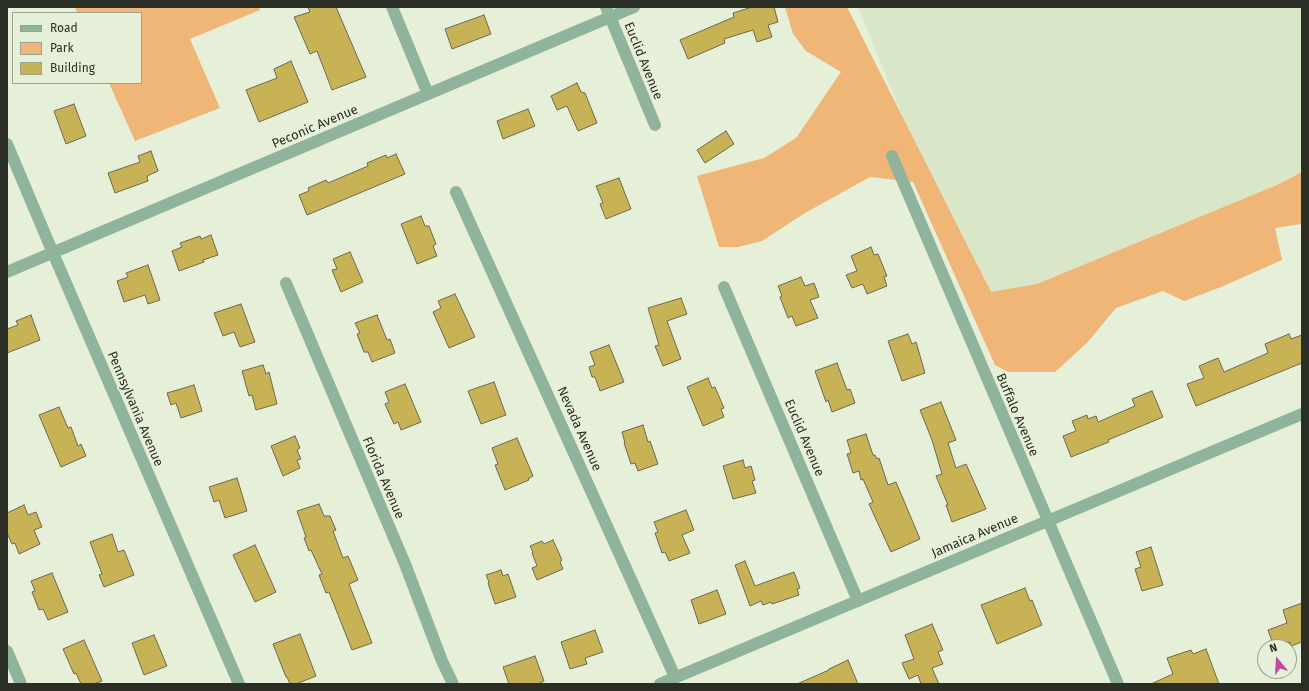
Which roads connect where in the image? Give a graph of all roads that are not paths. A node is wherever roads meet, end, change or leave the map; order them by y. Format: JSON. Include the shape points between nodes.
{"nodes":[{"id":1,"x":392,"y":7,"type":"edge"},
{"id":2,"x":634,"y":7,"type":"edge"},
{"id":3,"x":608,"y":12,"type":"edge"},
{"id":4,"x":428,"y":94,"type":"junction"},
{"id":5,"x":655,"y":125,"type":"dead end"},
{"id":6,"x":7,"y":144,"type":"edge"},
{"id":7,"x":892,"y":156,"type":"dead end"},
{"id":8,"x":456,"y":192,"type":"dead end"},
{"id":9,"x":53,"y":253,"type":"junction"},
{"id":10,"x":7,"y":272,"type":"edge"},
{"id":11,"x":286,"y":283,"type":"dead end"},
{"id":12,"x":724,"y":287,"type":"dead end"},
{"id":13,"x":1302,"y":414,"type":"edge"},
{"id":14,"x":1047,"y":521,"type":"junction"},
{"id":15,"x":858,"y":601,"type":"junction"},
{"id":16,"x":7,"y":651,"type":"edge"},
{"id":17,"x":675,"y":677,"type":"junction"},
{"id":18,"x":21,"y":684,"type":"edge"},
{"id":19,"x":239,"y":684,"type":"edge"},
{"id":20,"x":453,"y":684,"type":"edge"},
{"id":21,"x":660,"y":684,"type":"edge"},
{"id":22,"x":1118,"y":684,"type":"edge"}],
"edges":[{"from":1,"to":4,"type":"street"},
{"from":2,"to":3,"type":"street","name":"Peconic Avenue"},
{"from":3,"to":4,"type":"street","name":"Peconic Avenue"},
{"from":3,"to":5,"type":"street","name":"Euclid Avenue"},
{"from":4,"to":9,"type":"street","name":"Peconic Avenue"},
{"from":6,"to":9,"type":"street","name":"Pennsylvania Avenue"},
{"from":7,"to":14,"type":"street","name":"Buffalo Avenue"},
{"from":8,"to":17,"type":"street","name":"Nevada Avenue"},
{"from":9,"to":10,"type":"street","name":"Peconic Avenue"},
{"from":9,"to":19,"type":"street","name":"Pennsylvania Avenue"},
{"from":11,"to":20,"type":"street","name":"Florida Avenue"},
{"from":12,"to":15,"type":"street","name":"Euclid Avenue"},
{"from":13,"to":14,"type":"street","name":"Jamaica Avenue"},
{"from":14,"to":15,"type":"street","name":"Jamaica Avenue"},
{"from":14,"to":22,"type":"street","name":"Buffalo Avenue"},
{"from":15,"to":17,"type":"street","name":"Jamaica Avenue"},
{"from":16,"to":18,"type":"street"},
{"from":17,"to":21,"type":"street","name":"Jamaica Avenue"}]}
